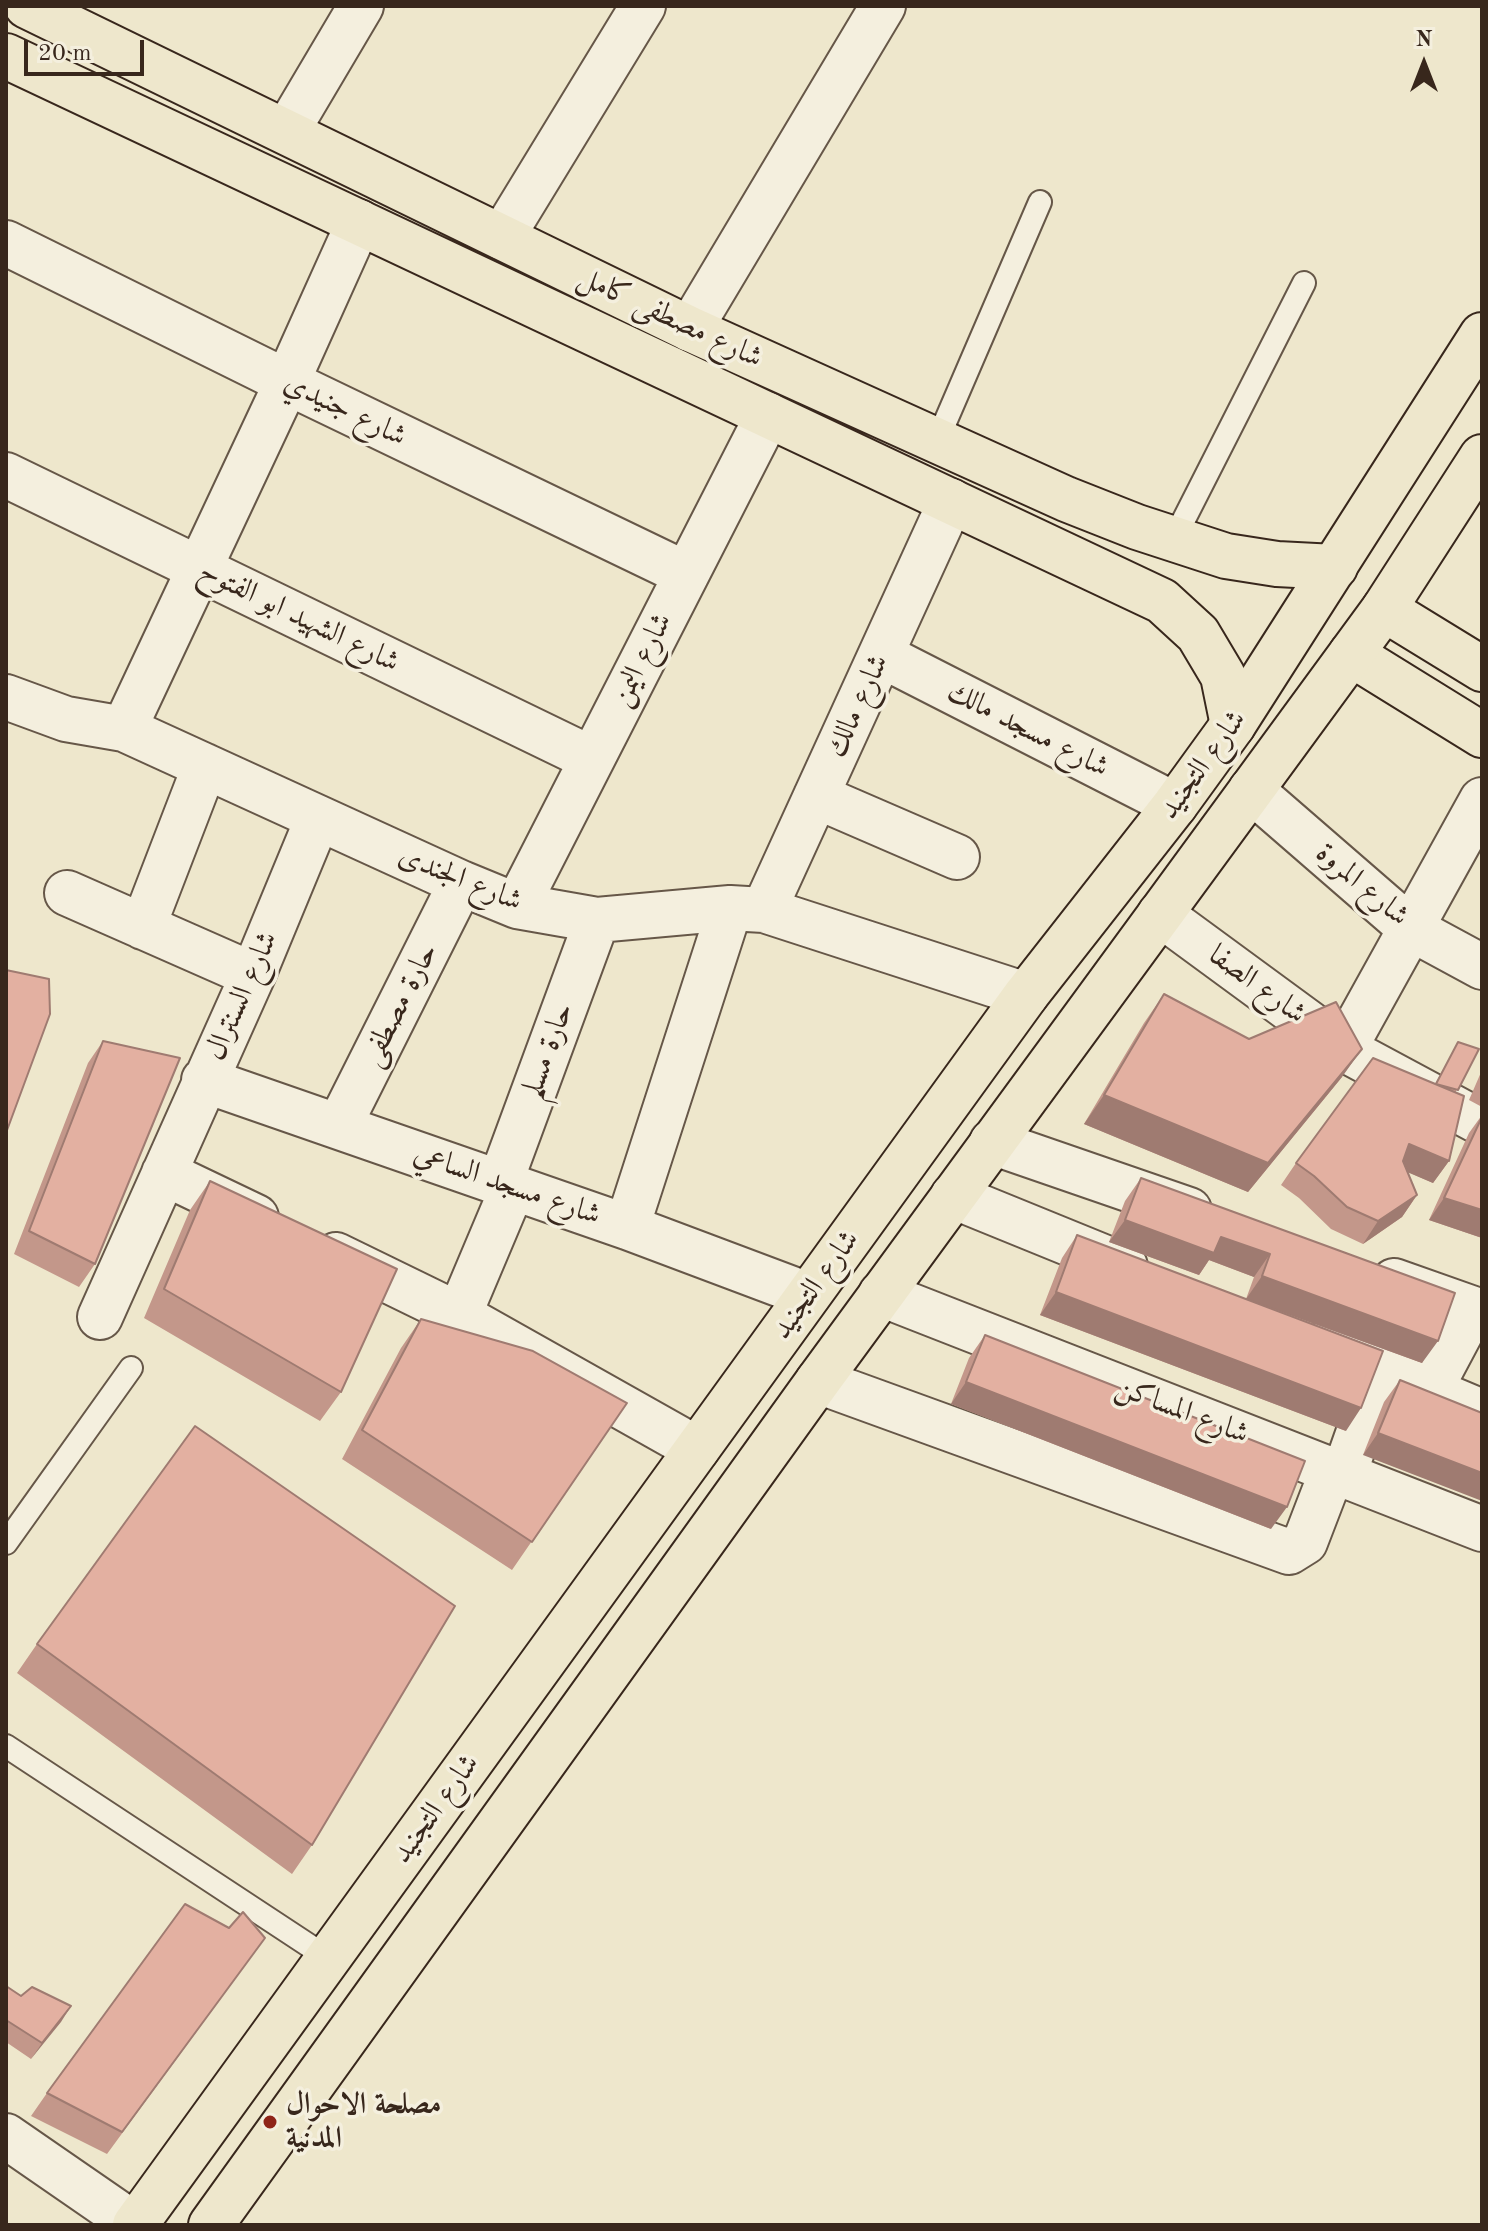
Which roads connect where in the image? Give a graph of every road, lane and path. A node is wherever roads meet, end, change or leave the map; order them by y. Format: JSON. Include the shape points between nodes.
{"nodes":[{"id":1,"x":27,"y":6,"type":"edge"},
{"id":2,"x":361,"y":6,"type":"edge"},
{"id":3,"x":643,"y":6,"type":"edge"},
{"id":4,"x":883,"y":6,"type":"edge"},
{"id":5,"x":6,"y":56,"type":"edge"},
{"id":6,"x":287,"y":131,"type":"junction"},
{"id":7,"x":379,"y":177,"type":"junction"},
{"id":8,"x":1040,"y":202,"type":"dead end"},
{"id":9,"x":359,"y":222,"type":"junction"},
{"id":10,"x":502,"y":237,"type":"junction"},
{"id":11,"x":6,"y":243,"type":"edge"},
{"id":12,"x":1304,"y":283,"type":"dead end"},
{"id":13,"x":690,"y":329,"type":"junction"},
{"id":14,"x":1482,"y":335,"type":"edge"},
{"id":15,"x":287,"y":382,"type":"junction"},
{"id":16,"x":768,"y":415,"type":"junction"},
{"id":17,"x":954,"y":448,"type":"junction"},
{"id":18,"x":1482,"y":457,"type":"edge"},
{"id":19,"x":6,"y":475,"type":"edge"},
{"id":20,"x":951,"y":501,"type":"junction"},
{"id":21,"x":1174,"y":539,"type":"junction"},
{"id":22,"x":1335,"y":567,"type":"junction"},
{"id":23,"x":199,"y":569,"type":"junction"},
{"id":24,"x":686,"y":574,"type":"junction"},
{"id":25,"x":1384,"y":609,"type":"junction"},
{"id":26,"x":1351,"y":654,"type":"junction"},
{"id":27,"x":881,"y":655,"type":"junction"},
{"id":28,"x":1482,"y":669,"type":"edge"},
{"id":29,"x":6,"y":697,"type":"edge"},
{"id":30,"x":1233,"y":725,"type":"junction"},
{"id":31,"x":124,"y":729,"type":"junction"},
{"id":32,"x":1482,"y":735,"type":"edge"},
{"id":33,"x":592,"y":759,"type":"junction"},
{"id":34,"x":205,"y":766,"type":"junction"},
{"id":35,"x":1251,"y":790,"type":"junction"},
{"id":36,"x":816,"y":796,"type":"junction"},
{"id":37,"x":1482,"y":800,"type":"edge"},
{"id":38,"x":1175,"y":805,"type":"junction"},
{"id":39,"x":318,"y":818,"type":"junction"},
{"id":40,"x":957,"y":857,"type":"dead end"},
{"id":41,"x":461,"y":883,"type":"junction"},
{"id":42,"x":67,"y":893,"type":"dead end"},
{"id":43,"x":517,"y":906,"type":"junction"},
{"id":44,"x":747,"y":909,"type":"junction"},
{"id":45,"x":1160,"y":914,"type":"junction"},
{"id":46,"x":597,"y":920,"type":"junction"},
{"id":47,"x":143,"y":927,"type":"junction"},
{"id":48,"x":1410,"y":928,"type":"junction"},
{"id":49,"x":1482,"y":967,"type":"edge"},
{"id":50,"x":253,"y":975,"type":"junction"},
{"id":51,"x":1026,"y":995,"type":"junction"},
{"id":52,"x":1344,"y":1049,"type":"junction"},
{"id":53,"x":204,"y":1080,"type":"junction"},
{"id":54,"x":1482,"y":1123,"type":"edge"},
{"id":55,"x":339,"y":1126,"type":"junction"},
{"id":56,"x":992,"y":1142,"type":"junction"},
{"id":57,"x":164,"y":1173,"type":"junction"},
{"id":58,"x":506,"y":1185,"type":"junction"},
{"id":59,"x":953,"y":1196,"type":"junction"},
{"id":60,"x":1233,"y":1225,"type":"edge"},
{"id":61,"x":627,"y":1227,"type":"junction"},
{"id":62,"x":1353,"y":1267,"type":"edge"},
{"id":63,"x":1160,"y":1279,"type":"edge"},
{"id":64,"x":881,"y":1294,"type":"junction"},
{"id":65,"x":808,"y":1295,"type":"junction"},
{"id":66,"x":1478,"y":1310,"type":"edge"},
{"id":67,"x":459,"y":1315,"type":"junction"},
{"id":68,"x":100,"y":1317,"type":"dead end"},
{"id":69,"x":1292,"y":1333,"type":"edge"},
{"id":70,"x":131,"y":1368,"type":"dead end"},
{"id":71,"x":1381,"y":1369,"type":"junction"},
{"id":72,"x":818,"y":1381,"type":"junction"},
{"id":73,"x":1430,"y":1390,"type":"junction"},
{"id":74,"x":1482,"y":1412,"type":"edge"},
{"id":75,"x":697,"y":1449,"type":"junction"},
{"id":76,"x":1339,"y":1471,"type":"junction"},
{"id":77,"x":1482,"y":1529,"type":"edge"},
{"id":78,"x":6,"y":1543,"type":"edge"},
{"id":79,"x":6,"y":1746,"type":"edge"},
{"id":80,"x":328,"y":1958,"type":"junction"},
{"id":81,"x":6,"y":2136,"type":"edge"},
{"id":82,"x":135,"y":2225,"type":"edge"},
{"id":83,"x":211,"y":2225,"type":"edge"}],
"edges":[{"from":1,"to":6,"type":"main road","name":"شارع مصطفى كامل"},
{"from":2,"to":6,"type":"street"},
{"from":3,"to":10,"type":"street"},
{"from":4,"to":13,"type":"street"},
{"from":5,"to":9,"type":"main road","name":"شارع مصطفى كامل"},
{"from":6,"to":7,"type":"main road","name":"شارع مصطفى كامل"},
{"from":7,"to":9,"type":"main road"},
{"from":7,"to":10,"type":"main road","name":"شارع مصطفى كامل"},
{"from":8,"to":17,"type":"lane"},
{"from":9,"to":15,"type":"street"},
{"from":9,"to":16,"type":"main road","name":"شارع مصطفى كامل"},
{"from":10,"to":13,"type":"main road","name":"شارع مصطفى كامل"},
{"from":11,"to":15,"type":"street","name":"شارع جنيدي"},
{"from":12,"to":21,"type":"lane"},
{"from":13,"to":17,"type":"main road","name":"شارع مصطفى كامل"},
{"from":14,"to":22,"type":"main road","name":"شارع التجنيد"},
{"from":15,"to":23,"type":"street"},
{"from":15,"to":24,"type":"street","name":"شارع جنيدي"},
{"from":16,"to":20,"type":"main road","name":"شارع مصطفى كامل"},
{"from":16,"to":24,"type":"street","name":"شارع اليمن"},
{"from":17,"to":20,"type":"main road"},
{"from":17,"to":21,"type":"main road","name":"شارع مصطفى كامل","via":[[1066,499]]},
{"from":18,"to":25,"type":"main road","name":"شارع التجنيد"},
{"from":19,"to":23,"type":"street","name":"شارع الشهيد ابو الفتوح"},
{"from":20,"to":27,"type":"street","name":"شارع مالك"},
{"from":20,"to":30,"type":"main road","name":"شارع مصطفى كامل","via":[[1162,601],[1198,634],[1223,676]]},
{"from":21,"to":22,"type":"main road","name":"شارع مصطفى كامل","via":[[1226,556]]},
{"from":22,"to":30,"type":"main road","name":"شارع التجنيد"},
{"from":23,"to":31,"type":"street"},
{"from":23,"to":33,"type":"street","name":"شارع الشهيد ابو الفتوح"},
{"from":24,"to":33,"type":"street","name":"شارع اليمن"},
{"from":25,"to":26,"type":"main road","name":"شارع التجنيد"},
{"from":25,"to":28,"type":"main road"},
{"from":26,"to":32,"type":"main road"},
{"from":26,"to":35,"type":"main road","name":"شارع التجنيد"},
{"from":27,"to":36,"type":"street","name":"شارع مالك"},
{"from":27,"to":38,"type":"street","name":"شارع مسجد مالك"},
{"from":29,"to":31,"type":"street","name":"شارع الجندى","via":[[66,719]]},
{"from":30,"to":38,"type":"main road","name":"شارع التجنيد"},
{"from":31,"to":34,"type":"street","name":"شارع الجندى"},
{"from":33,"to":43,"type":"street","name":"شارع اليمن"},
{"from":34,"to":39,"type":"street","name":"شارع الجندى"},
{"from":34,"to":47,"type":"street"},
{"from":35,"to":45,"type":"main road","name":"شارع التجنيد"},
{"from":35,"to":48,"type":"street","name":"شارع المروة"},
{"from":36,"to":40,"type":"street"},
{"from":36,"to":44,"type":"street","name":"شارع مالك"},
{"from":37,"to":48,"type":"street"},
{"from":38,"to":51,"type":"main road","name":"شارع التجنيد"},
{"from":39,"to":41,"type":"street","name":"شارع الجندى"},
{"from":39,"to":50,"type":"street","name":"شارع السنترال"},
{"from":41,"to":43,"type":"street","name":"شارع الجندى"},
{"from":41,"to":55,"type":"street","name":"حارة مصطفى"},
{"from":42,"to":47,"type":"street"},
{"from":43,"to":46,"type":"street","name":"شارع الجندى"},
{"from":44,"to":46,"type":"street","name":"شارع الجندى"},
{"from":44,"to":51,"type":"street","name":"شارع الجندى"},
{"from":44,"to":61,"type":"street","name":"شارع مالك"},
{"from":45,"to":52,"type":"street","name":"شارع الصفا"},
{"from":45,"to":56,"type":"main road","name":"شارع التجنيد"},
{"from":46,"to":58,"type":"street","name":"حارة مسلم"},
{"from":47,"to":50,"type":"street"},
{"from":48,"to":49,"type":"street","name":"شارع المروة"},
{"from":48,"to":52,"type":"street"},
{"from":50,"to":53,"type":"street","name":"شارع السنترال"},
{"from":51,"to":65,"type":"main road","name":"شارع التجنيد"},
{"from":52,"to":54,"type":"street","name":"شارع الصفا"},
{"from":53,"to":55,"type":"street","name":"شارع مسجد الساعي"},
{"from":53,"to":57,"type":"street","name":"شارع السنترال"},
{"from":55,"to":58,"type":"street","name":"شارع مسجد الساعي"},
{"from":56,"to":59,"type":"main road","name":"شارع التجنيد"},
{"from":56,"to":60,"type":"street"},
{"from":57,"to":67,"type":"street"},
{"from":57,"to":68,"type":"street","name":"شارع السنترال"},
{"from":58,"to":61,"type":"street","name":"شارع مسجد الساعي"},
{"from":58,"to":67,"type":"street","name":"حارة مسلم"},
{"from":59,"to":63,"type":"street"},
{"from":59,"to":64,"type":"main road","name":"شارع التجنيد"},
{"from":61,"to":65,"type":"street","name":"شارع مسجد الساعي"},
{"from":62,"to":66,"type":"street"},
{"from":64,"to":72,"type":"main road","name":"شارع التجنيد"},
{"from":64,"to":76,"type":"street","name":"شارع المساكن"},
{"from":65,"to":75,"type":"main road","name":"شارع التجنيد"},
{"from":66,"to":73,"type":"street"},
{"from":67,"to":75,"type":"street"},
{"from":69,"to":71,"type":"street"},
{"from":70,"to":78,"type":"lane"},
{"from":71,"to":73,"type":"street"},
{"from":71,"to":76,"type":"street"},
{"from":72,"to":76,"type":"street","via":[[1289,1552],[1305,1542]]},
{"from":72,"to":83,"type":"main road","name":"شارع التجنيد"},
{"from":73,"to":74,"type":"street"},
{"from":75,"to":80,"type":"main road","name":"شارع التجنيد"},
{"from":76,"to":77,"type":"street","name":"شارع المساكن"},
{"from":79,"to":80,"type":"lane"},
{"from":80,"to":82,"type":"main road","name":"شارع التجنيد"},
{"from":81,"to":82,"type":"street","name":"شارع التجنيد"}]}
